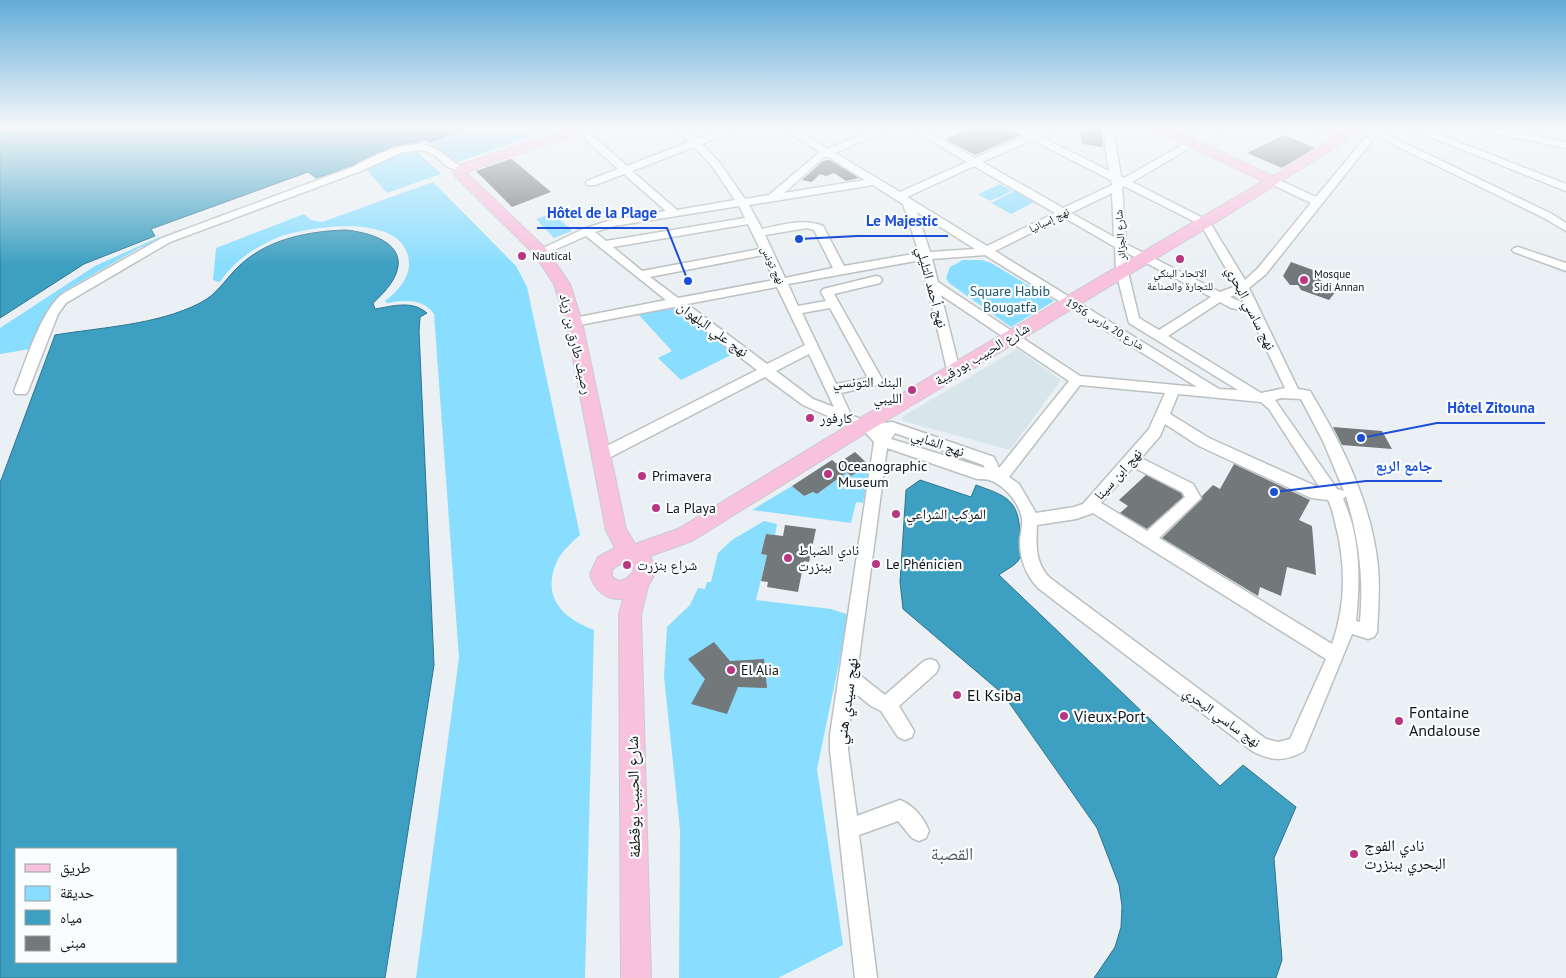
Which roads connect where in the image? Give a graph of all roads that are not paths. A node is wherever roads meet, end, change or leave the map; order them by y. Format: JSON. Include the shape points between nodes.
{"nodes":[{"id":1,"x":342,"y":175,"type":"edge"},
{"id":2,"x":465,"y":175,"type":"edge"},
{"id":3,"x":612,"y":175,"type":"edge"},
{"id":4,"x":629,"y":175,"type":"edge"},
{"id":5,"x":724,"y":175,"type":"edge"},
{"id":6,"x":798,"y":175,"type":"edge"},
{"id":7,"x":861,"y":175,"type":"edge"},
{"id":8,"x":951,"y":175,"type":"edge"},
{"id":9,"x":998,"y":175,"type":"edge"},
{"id":10,"x":1104,"y":175,"type":"edge"},
{"id":11,"x":1117,"y":175,"type":"edge"},
{"id":12,"x":1132,"y":175,"type":"edge"},
{"id":13,"x":1260,"y":175,"type":"edge"},
{"id":14,"x":1284,"y":175,"type":"edge"},
{"id":15,"x":1337,"y":175,"type":"edge"},
{"id":16,"x":1463,"y":175,"type":"edge"},
{"id":17,"x":1532,"y":175,"type":"edge"},
{"id":18,"x":1273,"y":181,"type":"junction"},
{"id":19,"x":873,"y":182,"type":"junction"},
{"id":20,"x":1118,"y":182,"type":"junction"},
{"id":21,"x":591,"y":183,"type":"dead end"},
{"id":22,"x":1566,"y":188,"type":"edge"},
{"id":23,"x":772,"y":198,"type":"junction"},
{"id":24,"x":903,"y":200,"type":"junction"},
{"id":25,"x":743,"y":202,"type":"junction"},
{"id":26,"x":1317,"y":202,"type":"junction"},
{"id":27,"x":1065,"y":212,"type":"junction"},
{"id":28,"x":674,"y":213,"type":"junction"},
{"id":29,"x":752,"y":220,"type":"junction"},
{"id":30,"x":1205,"y":223,"type":"junction"},
{"id":31,"x":1566,"y":228,"type":"edge"},
{"id":32,"x":587,"y":231,"type":"junction"},
{"id":33,"x":758,"y":233,"type":"junction"},
{"id":34,"x":1120,"y":244,"type":"junction"},
{"id":35,"x":604,"y":245,"type":"junction"},
{"id":36,"x":1518,"y":250,"type":"dead end"},
{"id":37,"x":766,"y":251,"type":"junction"},
{"id":38,"x":986,"y":251,"type":"junction"},
{"id":39,"x":541,"y":252,"type":"junction"},
{"id":40,"x":926,"y":257,"type":"junction"},
{"id":41,"x":1147,"y":257,"type":"junction"},
{"id":42,"x":1566,"y":267,"type":"edge"},
{"id":43,"x":840,"y":270,"type":"junction"},
{"id":44,"x":1122,"y":272,"type":"junction"},
{"id":45,"x":640,"y":275,"type":"junction"},
{"id":46,"x":876,"y":280,"type":"dead end"},
{"id":47,"x":781,"y":282,"type":"junction"},
{"id":48,"x":933,"y":284,"type":"junction"},
{"id":49,"x":1243,"y":287,"type":"junction"},
{"id":50,"x":1220,"y":297,"type":"junction"},
{"id":51,"x":675,"y":302,"type":"junction"},
{"id":52,"x":1070,"y":303,"type":"junction"},
{"id":53,"x":833,"y":304,"type":"junction"},
{"id":54,"x":1252,"y":308,"type":"junction"},
{"id":55,"x":794,"y":310,"type":"junction"},
{"id":56,"x":1133,"y":320,"type":"junction"},
{"id":57,"x":574,"y":322,"type":"junction"},
{"id":58,"x":1116,"y":331,"type":"junction"},
{"id":59,"x":1158,"y":336,"type":"junction"},
{"id":60,"x":1011,"y":338,"type":"junction"},
{"id":61,"x":812,"y":347,"type":"junction"},
{"id":62,"x":768,"y":370,"type":"junction"},
{"id":63,"x":954,"y":371,"type":"junction"},
{"id":64,"x":1077,"y":380,"type":"junction"},
{"id":65,"x":1174,"y":388,"type":"junction"},
{"id":66,"x":832,"y":390,"type":"junction"},
{"id":67,"x":21,"y":391,"type":"dead end"},
{"id":68,"x":1216,"y":392,"type":"junction"},
{"id":69,"x":1300,"y":394,"type":"junction"},
{"id":70,"x":1262,"y":397,"type":"junction"},
{"id":71,"x":1162,"y":416,"type":"junction"},
{"id":72,"x":845,"y":418,"type":"junction"},
{"id":73,"x":877,"y":431,"type":"junction"},
{"id":74,"x":600,"y":456,"type":"junction"},
{"id":75,"x":1131,"y":459,"type":"junction"},
{"id":76,"x":998,"y":476,"type":"junction"},
{"id":77,"x":1332,"y":495,"type":"junction"},
{"id":78,"x":1354,"y":495,"type":"junction"},
{"id":79,"x":1091,"y":504,"type":"junction"},
{"id":80,"x":1030,"y":520,"type":"junction"},
{"id":81,"x":616,"y":530,"type":"junction"},
{"id":82,"x":684,"y":535,"type":"junction"},
{"id":83,"x":1148,"y":540,"type":"junction"},
{"id":84,"x":631,"y":554,"type":"junction"},
{"id":85,"x":606,"y":562,"type":"junction"},
{"id":86,"x":642,"y":578,"type":"junction"},
{"id":87,"x":615,"y":590,"type":"junction"},
{"id":88,"x":630,"y":615,"type":"junction"},
{"id":89,"x":1347,"y":625,"type":"junction"},
{"id":90,"x":1336,"y":656,"type":"junction"},
{"id":91,"x":930,"y":667,"type":"dead end"},
{"id":92,"x":848,"y":676,"type":"junction"},
{"id":93,"x":887,"y":705,"type":"junction"},
{"id":94,"x":905,"y":731,"type":"dead end"},
{"id":95,"x":849,"y":829,"type":"junction"},
{"id":96,"x":919,"y":831,"type":"dead end"},
{"id":97,"x":636,"y":978,"type":"edge"},
{"id":98,"x":866,"y":978,"type":"edge"}],
"edges":[{"from":1,"to":67,"type":"street","via":[[166,240],[62,300],[52,313]]},
{"from":2,"to":39,"type":"main road","name":"رصيف طارق بن زياد"},
{"from":3,"to":21,"type":"street"},
{"from":4,"to":28,"type":"street"},
{"from":5,"to":25,"type":"street","name":"نهج تونس"},
{"from":6,"to":23,"type":"street"},
{"from":7,"to":19,"type":"street","name":"شارع 20 مارس 1956"},
{"from":8,"to":24,"type":"street"},
{"from":9,"to":27,"type":"street"},
{"from":10,"to":20,"type":"street"},
{"from":11,"to":20,"type":"street","name":"شارع الجزائر"},
{"from":12,"to":20,"type":"street","name":"نهج إسبانيا"},
{"from":13,"to":18,"type":"main road"},
{"from":14,"to":18,"type":"main road","name":"شارع الحبيب بورقيبة"},
{"from":15,"to":26,"type":"street"},
{"from":16,"to":31,"type":"street"},
{"from":17,"to":22,"type":"street"},
{"from":18,"to":26,"type":"street"},
{"from":18,"to":30,"type":"main road","name":"شارع الحبيب بورقيبة"},
{"from":19,"to":23,"type":"street"},
{"from":19,"to":24,"type":"street","name":"شارع 20 مارس 1956"},
{"from":20,"to":27,"type":"street","name":"نهج إسبانيا"},
{"from":20,"to":30,"type":"street"},
{"from":20,"to":34,"type":"street","name":"شارع الجزائر"},
{"from":23,"to":25,"type":"street"},
{"from":24,"to":38,"type":"street","name":"شارع 20 مارس 1956"},
{"from":24,"to":40,"type":"street","name":"نهج أحمد التليلي"},
{"from":25,"to":28,"type":"street"},
{"from":25,"to":29,"type":"street","name":"نهج تونس"},
{"from":26,"to":49,"type":"street","via":[[1262,271]]},
{"from":27,"to":34,"type":"street"},
{"from":27,"to":38,"type":"street","name":"نهج إسبانيا"},
{"from":28,"to":32,"type":"street","via":[[612,223]]},
{"from":29,"to":33,"type":"street","name":"نهج تونس"},
{"from":29,"to":35,"type":"street"},
{"from":30,"to":41,"type":"main road","name":"شارع الحبيب بورقيبة"},
{"from":30,"to":49,"type":"street","name":"نهج ساسي البحري"},
{"from":32,"to":35,"type":"street","name":"نهج علي البلهوان"},
{"from":32,"to":39,"type":"street"},
{"from":33,"to":37,"type":"street","name":"نهج تونس"},
{"from":33,"to":43,"type":"street","via":[[806,224],[816,226]]},
{"from":34,"to":41,"type":"street"},
{"from":34,"to":44,"type":"street","name":"شارع الجزائر"},
{"from":35,"to":45,"type":"street","name":"نهج علي البلهوان"},
{"from":36,"to":42,"type":"street"},
{"from":37,"to":45,"type":"street"},
{"from":37,"to":47,"type":"street","name":"نهج تونس"},
{"from":38,"to":40,"type":"street"},
{"from":38,"to":52,"type":"street","name":"شارع 20 مارس 1956"},
{"from":39,"to":57,"type":"main road","name":"رصيف طارق بن زياد","via":[[562,284]]},
{"from":40,"to":43,"type":"street"},
{"from":40,"to":48,"type":"street","name":"نهج أحمد التليلي"},
{"from":41,"to":44,"type":"main road","name":"شارع الحبيب بورقيبة"},
{"from":41,"to":50,"type":"street"},
{"from":43,"to":47,"type":"street"},
{"from":44,"to":52,"type":"main road","name":"شارع الحبيب بورقيبة"},
{"from":44,"to":56,"type":"street","name":"شارع الجزائر"},
{"from":45,"to":51,"type":"street","name":"نهج علي البلهوان"},
{"from":46,"to":53,"type":"street","via":[[829,290],[827,294]]},
{"from":47,"to":51,"type":"street"},
{"from":47,"to":55,"type":"street","name":"نهج تونس"},
{"from":48,"to":60,"type":"street"},
{"from":48,"to":63,"type":"street","name":"نهج أحمد التليلي"},
{"from":49,"to":50,"type":"street"},
{"from":49,"to":54,"type":"street","name":"نهج ساسي البحري"},
{"from":50,"to":54,"type":"street","via":[[1235,305]]},
{"from":50,"to":59,"type":"street"},
{"from":51,"to":57,"type":"street"},
{"from":51,"to":62,"type":"street","name":"نهج علي البلهوان"},
{"from":52,"to":58,"type":"street","name":"شارع 20 مارس 1956"},
{"from":52,"to":60,"type":"main road","name":"شارع الحبيب بورقيبة"},
{"from":53,"to":55,"type":"street"},
{"from":53,"to":66,"type":"street","via":[[874,380]]},
{"from":54,"to":69,"type":"street","name":"نهج ساسي البحري"},
{"from":55,"to":61,"type":"street","name":"نهج تونس"},
{"from":56,"to":58,"type":"street"},
{"from":56,"to":59,"type":"street","name":"نهج ساسي البحري"},
{"from":57,"to":74,"type":"main road","name":"رصيف طارق بن زياد"},
{"from":58,"to":68,"type":"street","name":"شارع 20 مارس 1956"},
{"from":59,"to":70,"type":"street","name":"نهج ساسي البحري"},
{"from":60,"to":63,"type":"main road","name":"شارع الحبيب بورقيبة"},
{"from":60,"to":64,"type":"street"},
{"from":61,"to":62,"type":"street"},
{"from":61,"to":66,"type":"street","name":"نهج تونس"},
{"from":62,"to":72,"type":"street","name":"نهج علي البلهوان","via":[[808,402]]},
{"from":62,"to":74,"type":"street"},
{"from":63,"to":73,"type":"main road","name":"شارع الحبيب بورقيبة"},
{"from":64,"to":65,"type":"street"},
{"from":64,"to":76,"type":"street"},
{"from":65,"to":68,"type":"street"},
{"from":65,"to":71,"type":"street","name":"نهج ابن سينا"},
{"from":66,"to":72,"type":"street","name":"نهج تونس"},
{"from":68,"to":70,"type":"street"},
{"from":69,"to":70,"type":"street"},
{"from":69,"to":78,"type":"street","name":"نهج ساسي البحري","via":[[1330,437]]},
{"from":70,"to":77,"type":"street","name":"نهج ساسي البحري","via":[[1274,406]]},
{"from":71,"to":75,"type":"street","name":"نهج ابن سينا","via":[[1155,432]]},
{"from":71,"to":77,"type":"street","via":[[1204,442],[1316,494]]},
{"from":72,"to":73,"type":"street","name":"نهج علي البلهوان"},
{"from":73,"to":76,"type":"street","name":"نهج علي البلهوان","via":[[977,473]]},
{"from":73,"to":82,"type":"main road","name":"شارع الحبيب بورقيبة"},
{"from":73,"to":92,"type":"street","name":"نهج سيدي هني"},
{"from":74,"to":81,"type":"main road","name":"رصيف طارق بن زياد"},
{"from":75,"to":79,"type":"street","name":"نهج ابن سينا"},
{"from":75,"to":83,"type":"street","via":[[1188,488],[1193,498]]},
{"from":76,"to":80,"type":"street","name":"نهج ساسي البحري","via":[[1014,488]]},
{"from":77,"to":78,"type":"street"},
{"from":77,"to":89,"type":"street","name":"نهج ساسي البحري","via":[[1348,542],[1351,588]]},
{"from":78,"to":89,"type":"street","name":"نهج ساسي البحري","via":[[1366,544],[1371,593],[1368,632]]},
{"from":79,"to":80,"type":"street","name":"نهج ابن سينا","via":[[1076,513]]},
{"from":79,"to":83,"type":"street"},
{"from":80,"to":90,"type":"street","name":"نهج ساسي البحري","via":[[1028,543],[1031,563],[1035,574],[1044,583],[1265,748],[1289,750],[1297,745]]},
{"from":81,"to":84,"type":"main road","name":"رصيف طارق بن زياد"},
{"from":81,"to":85,"type":"main road","name":"رصيف طارق بن زياد"},
{"from":82,"to":84,"type":"main road","name":"شارع الحبيب بورقيبة"},
{"from":82,"to":86,"type":"main road","name":"شارع الحبيب بورقيبة"},
{"from":83,"to":90,"type":"street"},
{"from":84,"to":85,"type":"main road","via":[[620,554]]},
{"from":84,"to":86,"type":"main road","via":[[643,562]]},
{"from":85,"to":87,"type":"main road","via":[[601,575],[608,587]]},
{"from":86,"to":87,"type":"main road","via":[[628,589]]},
{"from":86,"to":88,"type":"main road","name":"شارع الحبيب بوقطفة"},
{"from":87,"to":88,"type":"main road"},
{"from":88,"to":97,"type":"main road","name":"شارع الحبيب بوقطفة"},
{"from":89,"to":90,"type":"street","name":"نهج ساسي البحري"},
{"from":91,"to":93,"type":"street"},
{"from":92,"to":93,"type":"street"},
{"from":92,"to":95,"type":"street","name":"نهج سيدي هني","via":[[839,750]]},
{"from":93,"to":94,"type":"street"},
{"from":95,"to":96,"type":"street","via":[[900,810]]},
{"from":95,"to":98,"type":"street","name":"نهج سيدي هني"}]}
